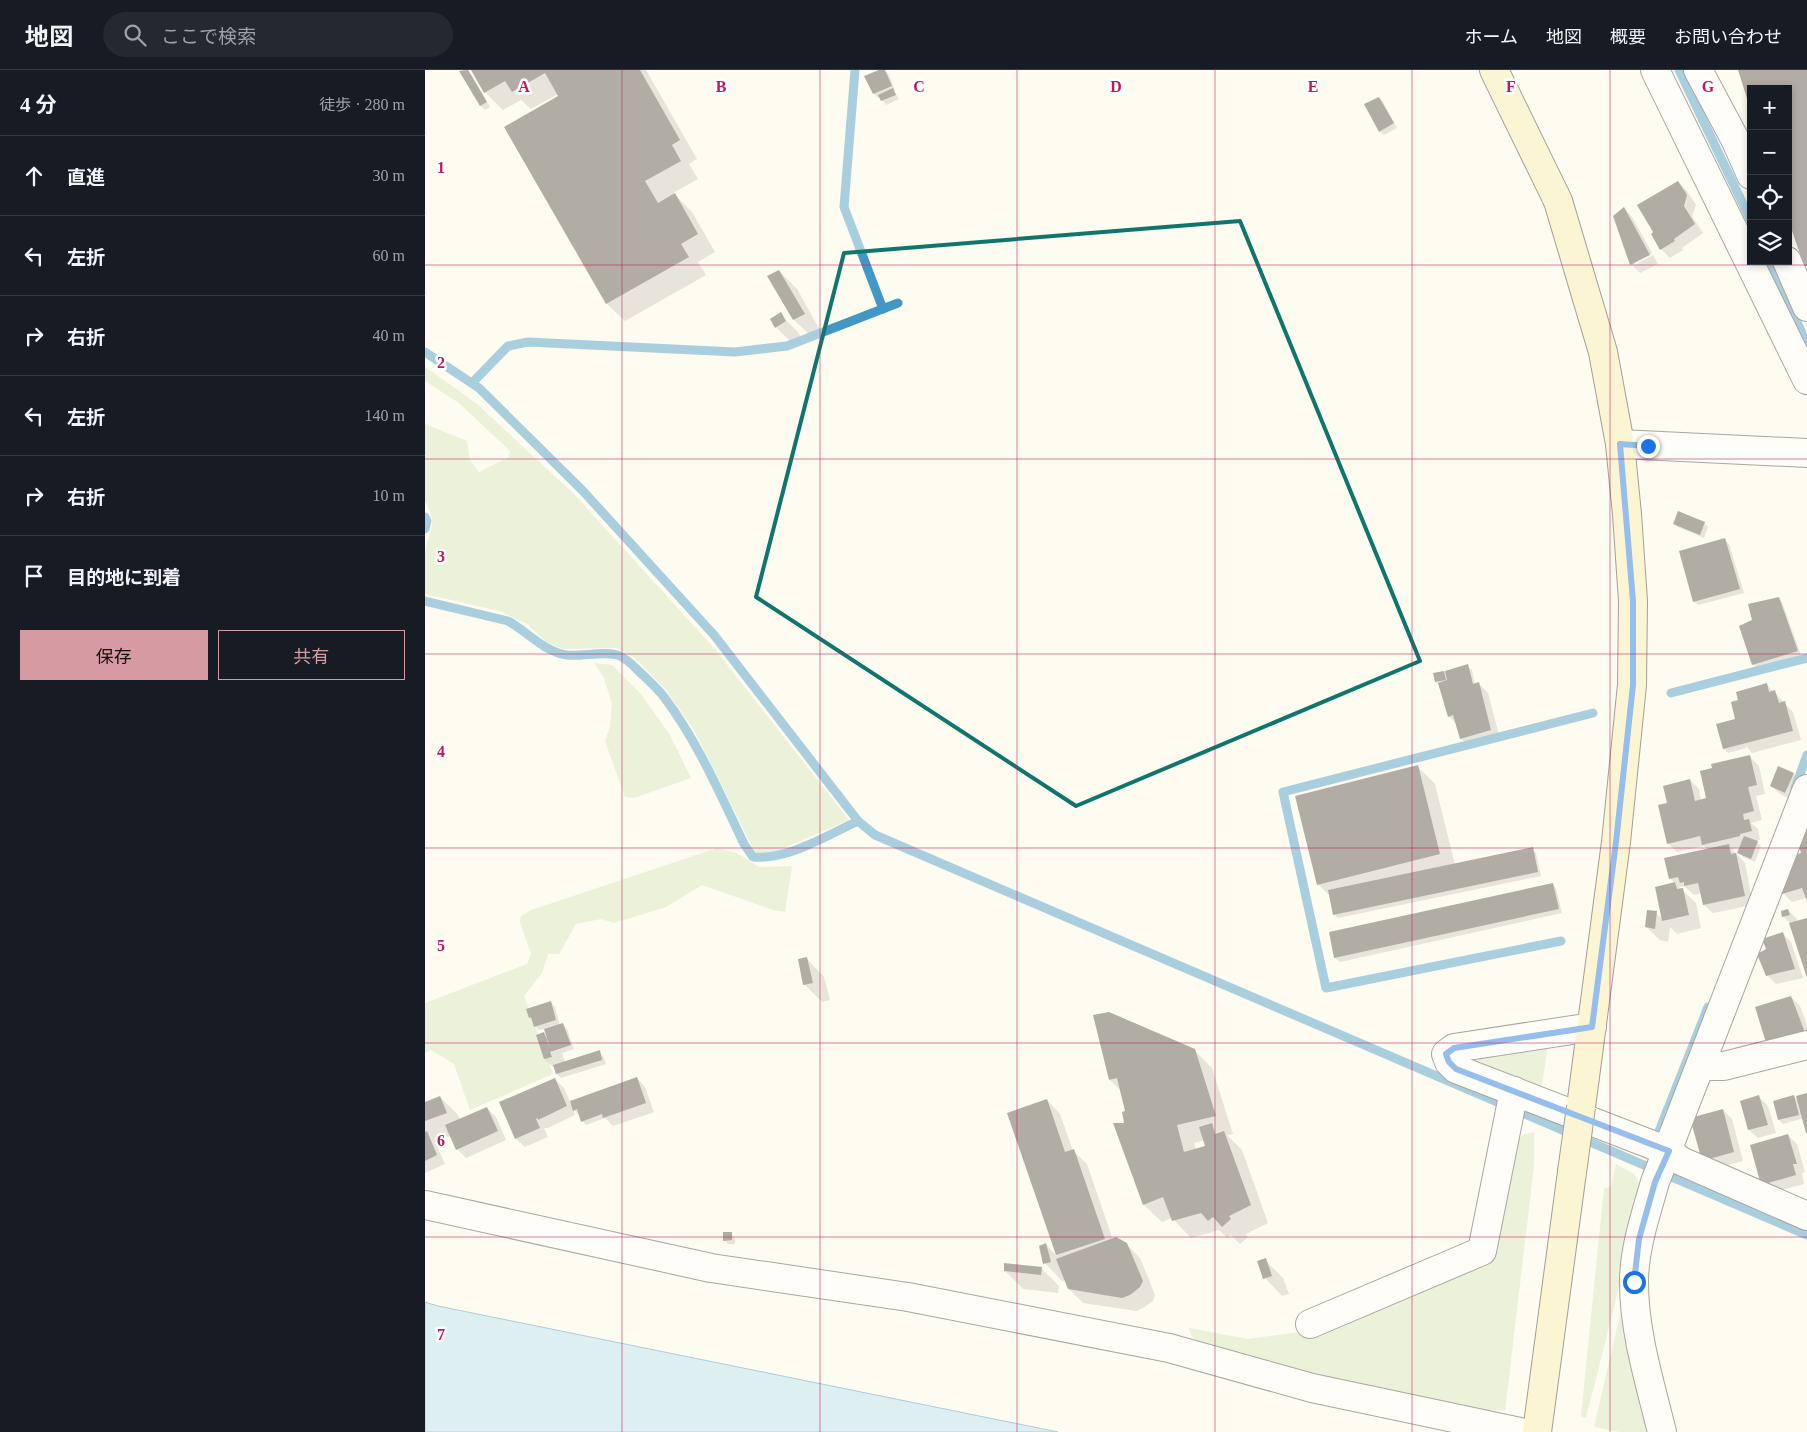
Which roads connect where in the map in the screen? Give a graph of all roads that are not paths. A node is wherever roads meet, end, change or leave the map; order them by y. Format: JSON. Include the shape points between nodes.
{"nodes":[{"id":1,"x":1494,"y":70,"type":"edge"},
{"id":2,"x":1655,"y":70,"type":"edge"},
{"id":3,"x":1698,"y":70,"type":"edge"},
{"id":4,"x":1747,"y":166,"type":"edge"},
{"id":5,"x":1789,"y":265,"type":"edge"},
{"id":6,"x":1807,"y":307,"type":"edge"},
{"id":7,"x":1807,"y":380,"type":"edge"},
{"id":8,"x":1620,"y":444,"type":"junction"},
{"id":9,"x":1807,"y":454,"type":"edge"},
{"id":10,"x":1807,"y":789,"type":"edge"},
{"id":11,"x":1592,"y":1027,"type":"junction"},
{"id":12,"x":1807,"y":1045,"type":"edge"},
{"id":13,"x":1701,"y":1066,"type":"junction"},
{"id":14,"x":1511,"y":1102,"type":"junction"},
{"id":15,"x":1658,"y":1158,"type":"junction"},
{"id":16,"x":425,"y":1206,"type":"edge"},
{"id":17,"x":1807,"y":1216,"type":"edge"},
{"id":18,"x":1310,"y":1324,"type":"dead end"},
{"id":19,"x":1519,"y":1432,"type":"edge"},
{"id":20,"x":1537,"y":1432,"type":"edge"},
{"id":21,"x":1662,"y":1432,"type":"edge"}],
"edges":[{"from":1,"to":8,"type":"street","via":[[1557,202],[1603,352]]},
{"from":2,"to":7,"type":"street"},
{"from":3,"to":4,"type":"street"},
{"from":5,"to":6,"type":"street"},
{"from":8,"to":9,"type":"street"},
{"from":8,"to":11,"type":"street","via":[[1633,601],[1633,685]]},
{"from":10,"to":13,"type":"street"},
{"from":11,"to":14,"type":"street","via":[[1454,1048],[1446,1054],[1456,1069]]},
{"from":11,"to":20,"type":"street","bridge":true},
{"from":12,"to":13,"type":"street","via":[[1724,1066]]},
{"from":13,"to":15,"type":"street"},
{"from":14,"to":15,"type":"street"},
{"from":14,"to":18,"type":"street","via":[[1481,1251]]},
{"from":15,"to":17,"type":"street","via":[[1681,1161]]},
{"from":15,"to":21,"type":"street","via":[[1639,1239],[1634,1282],[1639,1336]]},
{"from":16,"to":19,"type":"street","via":[[711,1268],[908,1297],[1169,1348],[1312,1388]]}]}
